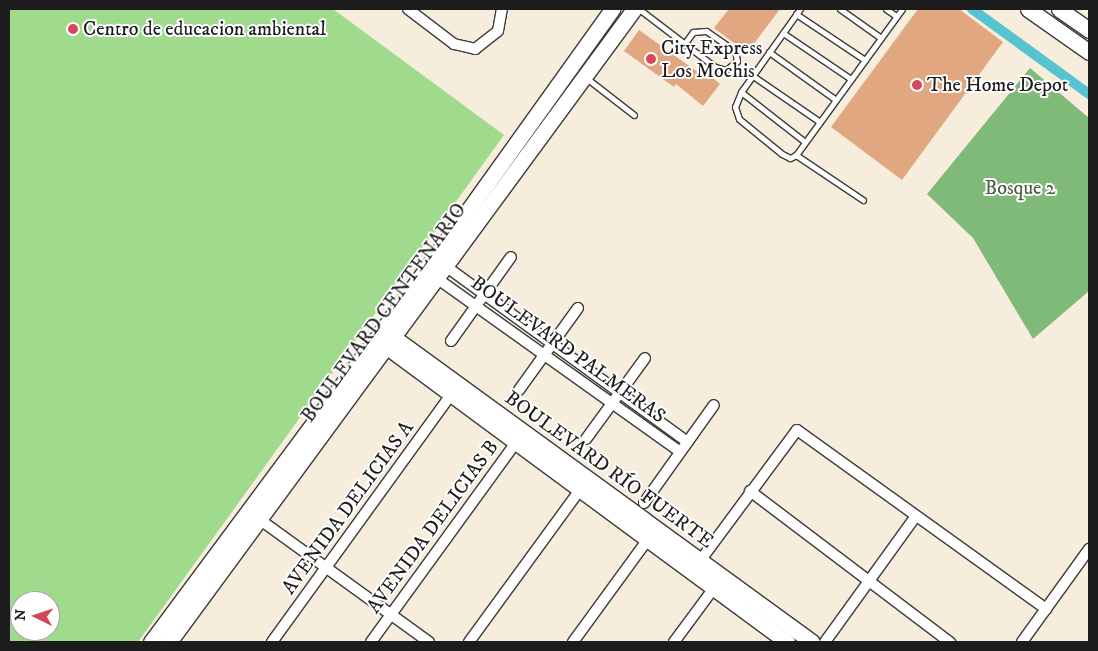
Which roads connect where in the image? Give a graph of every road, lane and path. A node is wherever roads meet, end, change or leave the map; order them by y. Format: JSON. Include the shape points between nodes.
{"nodes":[{"id":1,"x":502,"y":9,"type":"edge"},
{"id":2,"x":612,"y":9,"type":"edge"},
{"id":3,"x":634,"y":9,"type":"edge"},
{"id":4,"x":639,"y":9,"type":"edge"},
{"id":5,"x":840,"y":9,"type":"edge"},
{"id":6,"x":886,"y":9,"type":"edge"},
{"id":7,"x":902,"y":9,"type":"edge"},
{"id":8,"x":1028,"y":9,"type":"edge"},
{"id":9,"x":1058,"y":9,"type":"edge"},
{"id":10,"x":410,"y":10,"type":"edge"},
{"id":11,"x":798,"y":11,"type":"edge"},
{"id":12,"x":896,"y":16,"type":"junction"},
{"id":13,"x":1089,"y":30,"type":"edge"},
{"id":14,"x":783,"y":33,"type":"junction"},
{"id":15,"x":881,"y":38,"type":"junction"},
{"id":16,"x":685,"y":43,"type":"junction"},
{"id":17,"x":769,"y":52,"type":"junction"},
{"id":18,"x":1089,"y":52,"type":"edge"},
{"id":19,"x":865,"y":60,"type":"junction"},
{"id":20,"x":569,"y":68,"type":"junction"},
{"id":21,"x":752,"y":76,"type":"junction"},
{"id":22,"x":582,"y":78,"type":"junction"},
{"id":23,"x":851,"y":79,"type":"junction"},
{"id":24,"x":740,"y":92,"type":"junction"},
{"id":25,"x":836,"y":100,"type":"junction"},
{"id":26,"x":634,"y":115,"type":"dead end"},
{"id":27,"x":820,"y":122,"type":"junction"},
{"id":28,"x":806,"y":142,"type":"junction"},
{"id":29,"x":796,"y":155,"type":"junction"},
{"id":30,"x":863,"y":200,"type":"dead end"},
{"id":31,"x":511,"y":257,"type":"dead end"},
{"id":32,"x":440,"y":271,"type":"junction"},
{"id":33,"x":484,"y":294,"type":"junction"},
{"id":34,"x":477,"y":306,"type":"junction"},
{"id":35,"x":578,"y":308,"type":"dead end"},
{"id":36,"x":384,"y":338,"type":"junction"},
{"id":37,"x":451,"y":341,"type":"dead end"},
{"id":38,"x":552,"y":344,"type":"junction"},
{"id":39,"x":544,"y":355,"type":"junction"},
{"id":40,"x":645,"y":358,"type":"dead end"},
{"id":41,"x":519,"y":390,"type":"dead end"},
{"id":42,"x":620,"y":393,"type":"junction"},
{"id":43,"x":451,"y":395,"type":"junction"},
{"id":44,"x":612,"y":403,"type":"junction"},
{"id":45,"x":714,"y":405,"type":"dead end"},
{"id":46,"x":519,"y":437,"type":"junction"},
{"id":47,"x":586,"y":438,"type":"dead end"},
{"id":48,"x":688,"y":442,"type":"junction"},
{"id":49,"x":680,"y":452,"type":"junction"},
{"id":50,"x":580,"y":490,"type":"junction"},
{"id":51,"x":750,"y":491,"type":"junction"},
{"id":52,"x":644,"y":503,"type":"dead end"},
{"id":53,"x":915,"y":517,"type":"junction"},
{"id":54,"x":259,"y":519,"type":"junction"},
{"id":55,"x":652,"y":534,"type":"junction"},
{"id":56,"x":1089,"y":549,"type":"edge"},
{"id":57,"x":700,"y":561,"type":"junction"},
{"id":58,"x":326,"y":568,"type":"junction"},
{"id":59,"x":869,"y":582,"type":"junction"},
{"id":60,"x":714,"y":588,"type":"junction"},
{"id":61,"x":1046,"y":609,"type":"junction"},
{"id":62,"x":391,"y":615,"type":"junction"},
{"id":63,"x":151,"y":642,"type":"edge"},
{"id":64,"x":169,"y":642,"type":"edge"},
{"id":65,"x":272,"y":642,"type":"edge"},
{"id":66,"x":371,"y":642,"type":"edge"},
{"id":67,"x":429,"y":642,"type":"edge"},
{"id":68,"x":469,"y":642,"type":"edge"},
{"id":69,"x":573,"y":642,"type":"edge"},
{"id":70,"x":674,"y":642,"type":"edge"},
{"id":71,"x":787,"y":642,"type":"edge"},
{"id":72,"x":812,"y":642,"type":"edge"},
{"id":73,"x":825,"y":642,"type":"edge"},
{"id":74,"x":950,"y":642,"type":"edge"},
{"id":75,"x":1022,"y":642,"type":"edge"}],
"edges":[{"from":1,"to":10,"type":"street","via":[[498,31],[475,49],[454,44]]},
{"from":2,"to":20,"type":"main road","name":"BOULEVARD CENTENARIO"},
{"from":3,"to":22,"type":"main road","name":"BOULEVARD CENTENARIO"},
{"from":4,"to":16,"type":"lane"},
{"from":5,"to":15,"type":"lane"},
{"from":6,"to":12,"type":"lane"},
{"from":7,"to":12,"type":"lane"},
{"from":8,"to":18,"type":"main road"},
{"from":9,"to":13,"type":"main road"},
{"from":11,"to":14,"type":"lane"},
{"from":11,"to":19,"type":"lane"},
{"from":12,"to":15,"type":"lane"},
{"from":14,"to":17,"type":"lane"},
{"from":14,"to":23,"type":"lane"},
{"from":15,"to":19,"type":"lane"},
{"from":16,"to":16,"type":"lane","via":[[693,32],[706,31],[735,51],[737,61],[731,68],[722,69]]},
{"from":17,"to":21,"type":"lane"},
{"from":17,"to":25,"type":"lane"},
{"from":19,"to":23,"type":"lane"},
{"from":20,"to":22,"type":"main road"},
{"from":20,"to":36,"type":"main road","name":"BOULEVARD CENTENARIO"},
{"from":21,"to":24,"type":"lane"},
{"from":21,"to":27,"type":"lane"},
{"from":22,"to":26,"type":"lane"},
{"from":22,"to":32,"type":"main road","name":"BOULEVARD CENTENARIO"},
{"from":23,"to":25,"type":"lane"},
{"from":24,"to":28,"type":"lane"},
{"from":24,"to":29,"type":"lane","via":[[734,108],[739,119],[786,157]]},
{"from":25,"to":27,"type":"lane"},
{"from":27,"to":28,"type":"lane"},
{"from":28,"to":29,"type":"lane"},
{"from":29,"to":30,"type":"lane"},
{"from":31,"to":33,"type":"street"},
{"from":32,"to":33,"type":"street","name":"BOULEVARD PALMERAS"},
{"from":32,"to":34,"type":"street","name":"BOULEVARD PALMERAS"},
{"from":32,"to":36,"type":"main road","name":"BOULEVARD CENTENARIO"},
{"from":33,"to":34,"type":"street"},
{"from":33,"to":38,"type":"street","name":"BOULEVARD PALMERAS"},
{"from":34,"to":37,"type":"street"},
{"from":34,"to":39,"type":"street","name":"BOULEVARD PALMERAS"},
{"from":35,"to":38,"type":"street"},
{"from":36,"to":43,"type":"main road","name":"BOULEVARD RÍO FUERTE"},
{"from":36,"to":46,"type":"main road","name":"BOULEVARD RÍO FUERTE"},
{"from":36,"to":54,"type":"main road","name":"BOULEVARD CENTENARIO"},
{"from":36,"to":63,"type":"main road","name":"BOULEVARD CENTENARIO"},
{"from":38,"to":39,"type":"street"},
{"from":38,"to":42,"type":"street","name":"BOULEVARD PALMERAS"},
{"from":39,"to":41,"type":"street"},
{"from":39,"to":44,"type":"street","name":"BOULEVARD PALMERAS"},
{"from":40,"to":42,"type":"street"},
{"from":42,"to":44,"type":"street"},
{"from":42,"to":48,"type":"street","name":"BOULEVARD PALMERAS"},
{"from":43,"to":46,"type":"main road","name":"BOULEVARD RÍO FUERTE"},
{"from":43,"to":58,"type":"street","name":"AVENIDA DELICIAS A"},
{"from":44,"to":47,"type":"street"},
{"from":44,"to":49,"type":"street","name":"BOULEVARD PALMERAS"},
{"from":45,"to":48,"type":"street"},
{"from":46,"to":50,"type":"main road","name":"BOULEVARD RÍO FUERTE"},
{"from":46,"to":55,"type":"main road","name":"BOULEVARD RÍO FUERTE"},
{"from":46,"to":62,"type":"street","name":"AVENIDA DELICIAS B"},
{"from":48,"to":49,"type":"street"},
{"from":49,"to":52,"type":"street"},
{"from":50,"to":55,"type":"main road","name":"BOULEVARD RÍO FUERTE"},
{"from":50,"to":68,"type":"street"},
{"from":51,"to":53,"type":"street","via":[[797,430]]},
{"from":51,"to":57,"type":"street"},
{"from":51,"to":59,"type":"street"},
{"from":53,"to":59,"type":"street"},
{"from":53,"to":61,"type":"street"},
{"from":54,"to":58,"type":"street"},
{"from":54,"to":64,"type":"main road","name":"BOULEVARD CENTENARIO"},
{"from":55,"to":57,"type":"main road","name":"BOULEVARD RÍO FUERTE"},
{"from":55,"to":60,"type":"main road","name":"BOULEVARD RÍO FUERTE"},
{"from":55,"to":69,"type":"street"},
{"from":56,"to":61,"type":"street"},
{"from":57,"to":72,"type":"main road","name":"BOULEVARD RÍO FUERTE"},
{"from":58,"to":62,"type":"street"},
{"from":58,"to":65,"type":"street","name":"AVENIDA DELICIAS A"},
{"from":59,"to":73,"type":"street"},
{"from":59,"to":74,"type":"street"},
{"from":60,"to":70,"type":"street"},
{"from":60,"to":71,"type":"main road","name":"BOULEVARD RÍO FUERTE"},
{"from":61,"to":75,"type":"street"},
{"from":62,"to":66,"type":"street","name":"AVENIDA DELICIAS B"},
{"from":62,"to":67,"type":"street"}]}
